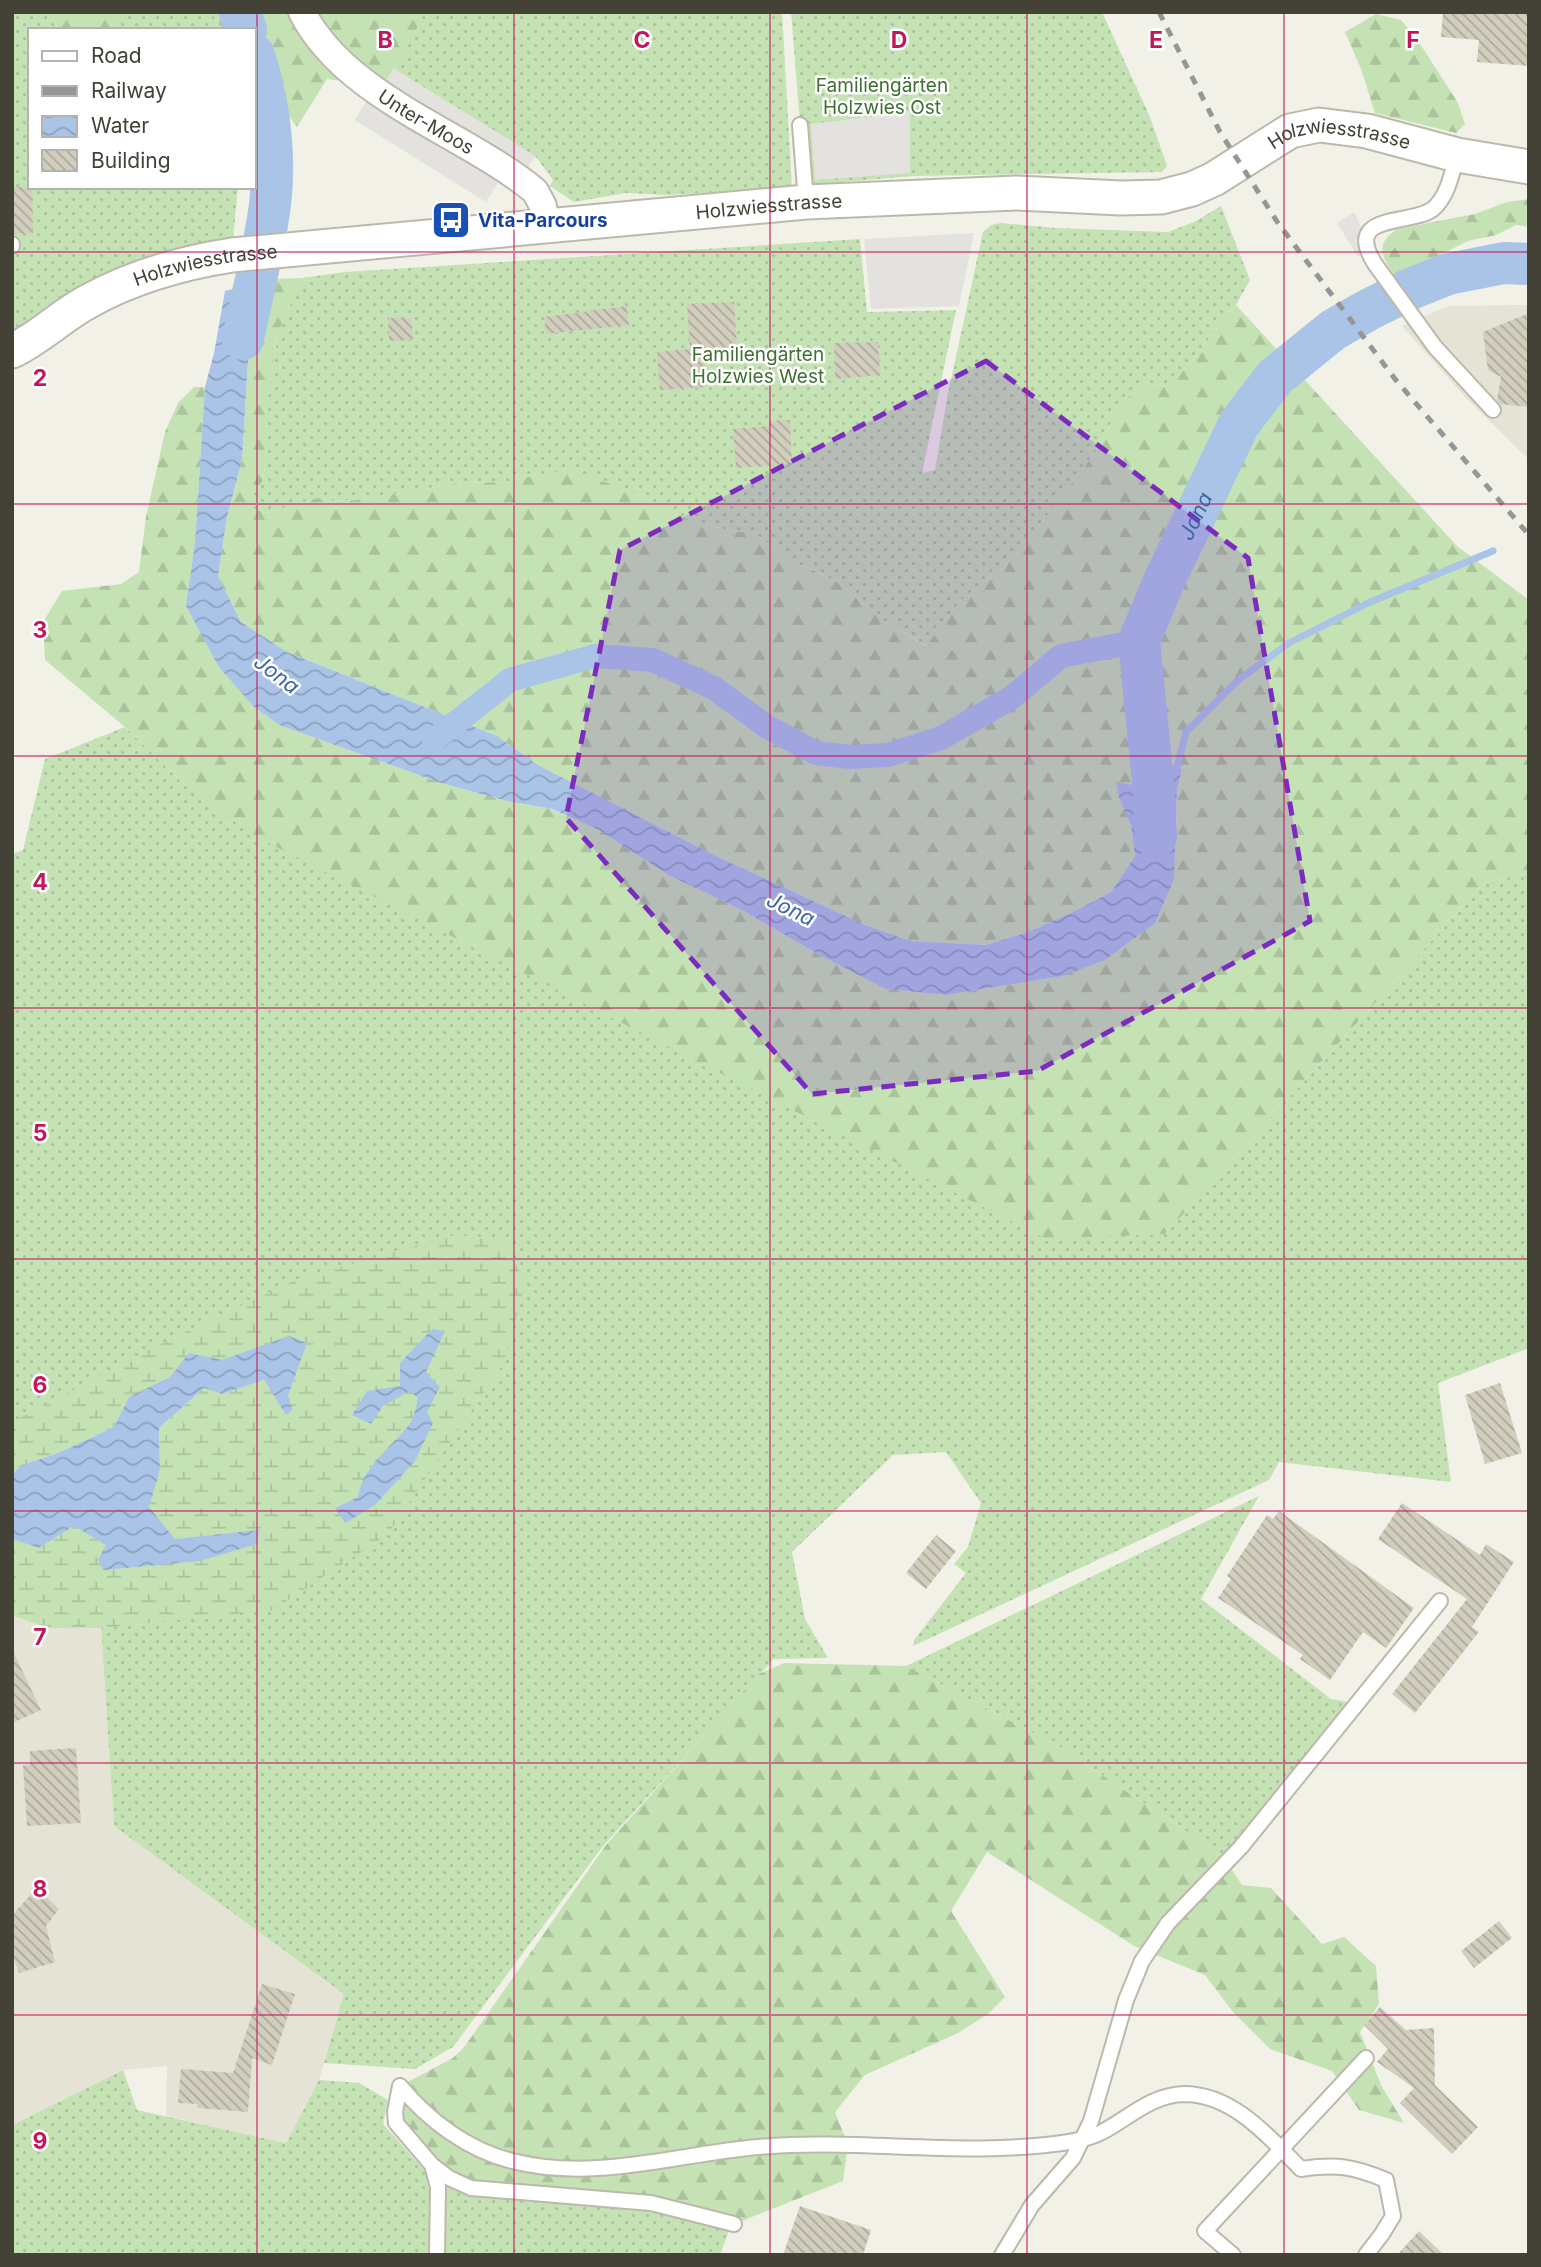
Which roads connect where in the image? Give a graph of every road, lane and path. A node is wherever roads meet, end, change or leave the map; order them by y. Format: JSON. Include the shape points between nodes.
{"nodes":[{"id":1,"x":302,"y":12,"type":"edge"},
{"id":2,"x":800,"y":125,"type":"dead end"},
{"id":3,"x":1457,"y":155,"type":"junction"},
{"id":4,"x":1529,"y":167,"type":"edge"},
{"id":5,"x":806,"y":202,"type":"junction"},
{"id":6,"x":546,"y":227,"type":"junction"},
{"id":7,"x":12,"y":351,"type":"edge"},
{"id":8,"x":1493,"y":410,"type":"dead end"},
{"id":9,"x":1440,"y":1601,"type":"dead end"},
{"id":10,"x":1366,"y":2058,"type":"dead end"},
{"id":11,"x":1083,"y":2139,"type":"junction"},
{"id":12,"x":1280,"y":2149,"type":"junction"},
{"id":13,"x":432,"y":2165,"type":"junction"},
{"id":14,"x":734,"y":2224,"type":"dead end"},
{"id":15,"x":437,"y":2255,"type":"edge"},
{"id":16,"x":1002,"y":2255,"type":"edge"},
{"id":17,"x":1233,"y":2255,"type":"edge"},
{"id":18,"x":1366,"y":2255,"type":"edge"}],
"edges":[{"from":1,"to":6,"type":"street","name":"Unter-Moos","via":[[328,51],[367,84],[535,191]]},
{"from":2,"to":5,"type":"lane"},
{"from":3,"to":4,"type":"street","name":"Holzwiesstrasse"},
{"from":3,"to":5,"type":"street","name":"Holzwiesstrasse","via":[[1367,131],[1319,125],[1290,131],[1214,178],[1161,197],[1016,193]]},
{"from":3,"to":8,"type":"lane","via":[[1444,195],[1432,210],[1379,223],[1370,231],[1368,241],[1371,257],[1426,336]]},
{"from":5,"to":6,"type":"street","name":"Holzwiesstrasse"},
{"from":6,"to":7,"type":"street","name":"Holzwiesstrasse","via":[[294,248],[189,262],[130,280],[87,301]]},
{"from":9,"to":11,"type":"lane","via":[[1241,1847],[1168,1923],[1142,1961]]},
{"from":10,"to":12,"type":"lane"},
{"from":11,"to":12,"type":"lane","via":[[1155,2099],[1185,2094],[1218,2100],[1251,2120]]},
{"from":11,"to":13,"type":"lane","via":[[1004,2148],[758,2147],[566,2170],[511,2161],[465,2143],[400,2086],[396,2123]]},
{"from":11,"to":16,"type":"lane","via":[[1073,2158],[1032,2205]]},
{"from":12,"to":17,"type":"lane","via":[[1205,2231]]},
{"from":12,"to":18,"type":"lane","via":[[1301,2169],[1340,2166],[1386,2180],[1392,2216]]},
{"from":13,"to":14,"type":"lane","via":[[471,2188],[652,2203]]},
{"from":13,"to":15,"type":"lane","via":[[438,2186]]}]}
